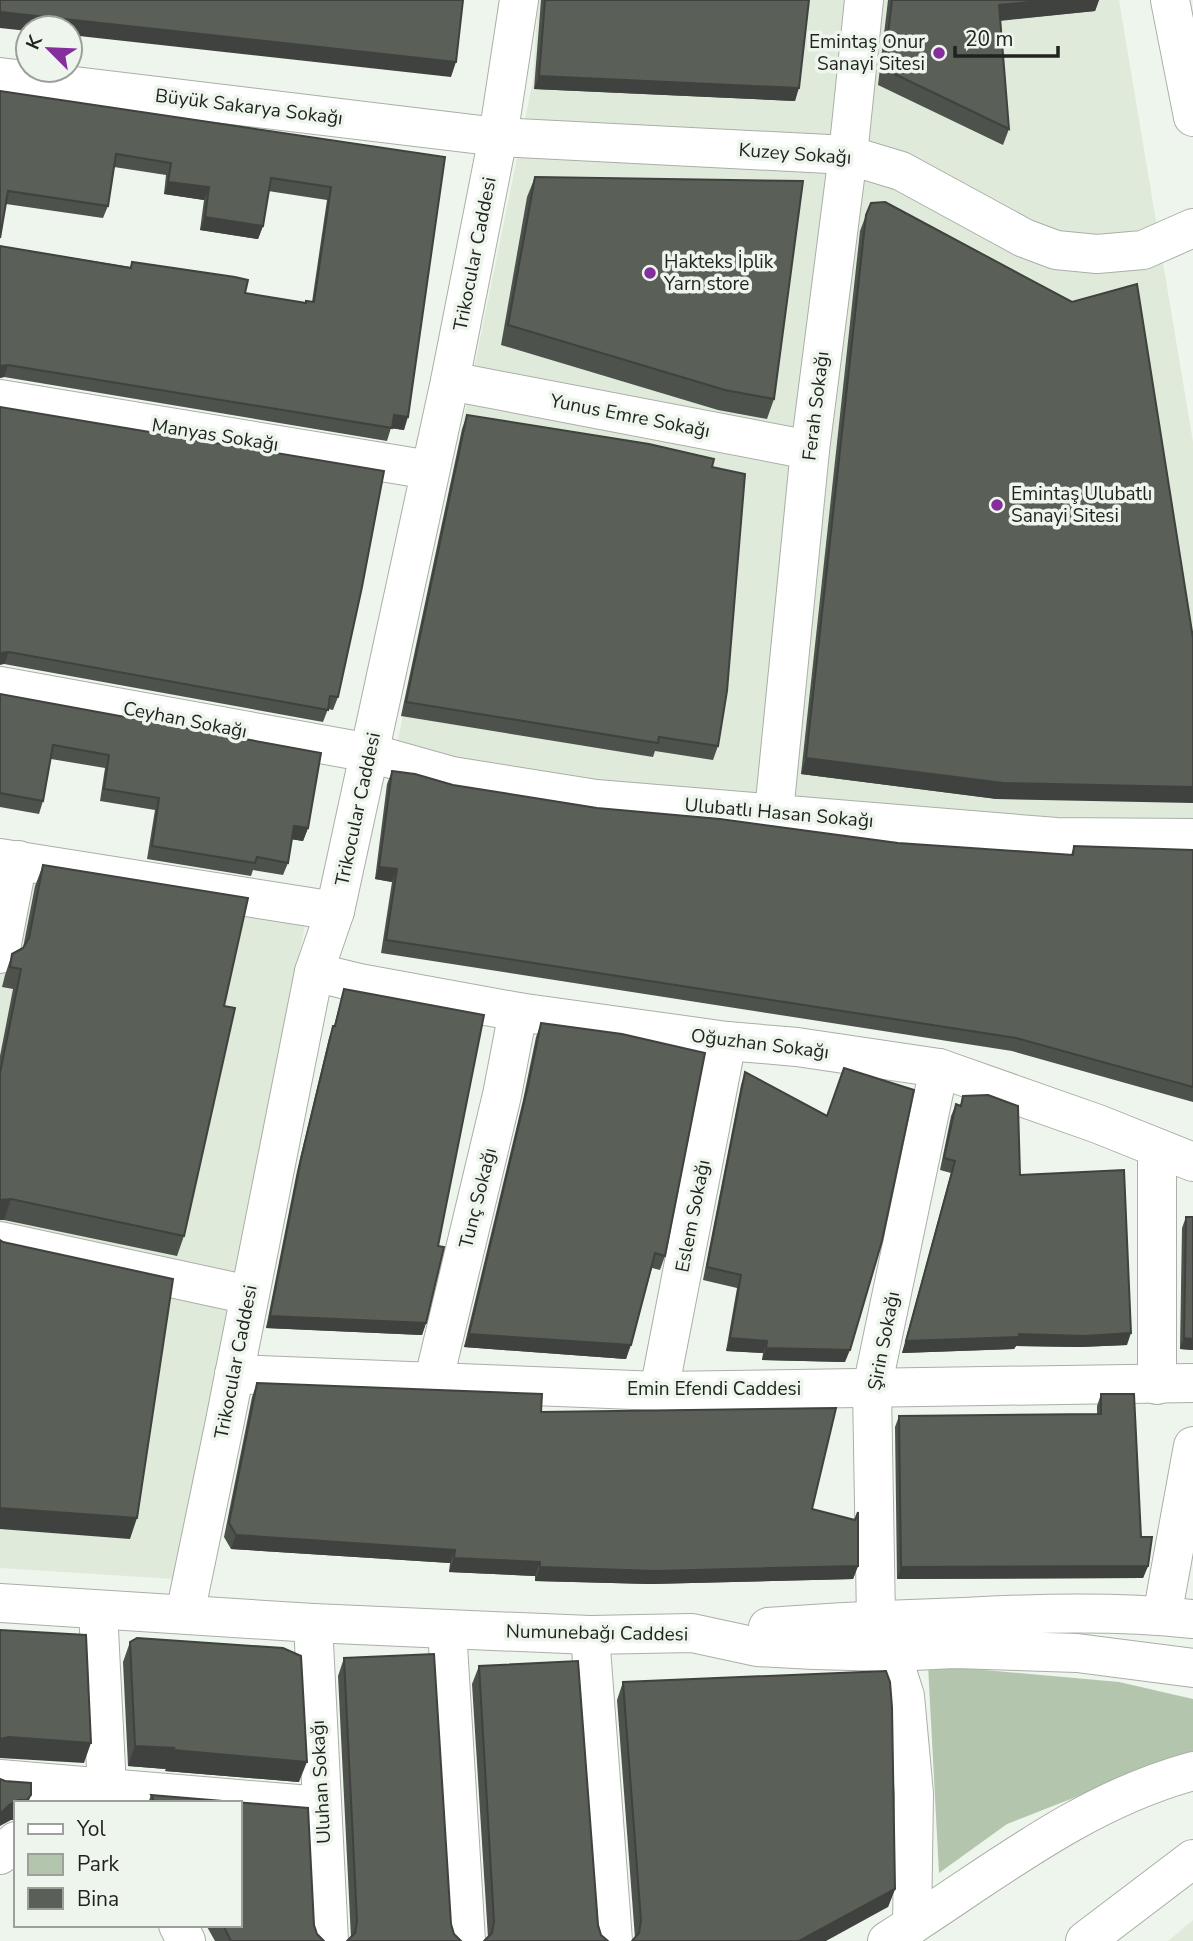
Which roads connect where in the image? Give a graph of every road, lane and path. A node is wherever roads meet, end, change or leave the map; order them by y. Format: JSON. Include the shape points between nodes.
{"nodes":[{"id":1,"x":519,"y":0,"type":"edge"},
{"id":2,"x":864,"y":0,"type":"edge"},
{"id":3,"x":1170,"y":0,"type":"edge"},
{"id":4,"x":0,"y":77,"type":"edge"},
{"id":5,"x":1193,"y":117,"type":"edge"},
{"id":6,"x":498,"y":137,"type":"junction"},
{"id":7,"x":848,"y":155,"type":"junction"},
{"id":8,"x":1193,"y":228,"type":"edge"},
{"id":9,"x":450,"y":381,"type":"junction"},
{"id":10,"x":0,"y":399,"type":"edge"},
{"id":11,"x":810,"y":450,"type":"junction"},
{"id":12,"x":430,"y":470,"type":"junction"},
{"id":13,"x":0,"y":686,"type":"edge"},
{"id":14,"x":370,"y":753,"type":"junction"},
{"id":15,"x":774,"y":812,"type":"junction"},
{"id":16,"x":1193,"y":838,"type":"edge"},
{"id":17,"x":9,"y":859,"type":"edge"},
{"id":18,"x":335,"y":911,"type":"junction"},
{"id":19,"x":0,"y":954,"type":"edge"},
{"id":20,"x":314,"y":972,"type":"junction"},
{"id":21,"x":518,"y":1012,"type":"junction"},
{"id":22,"x":727,"y":1041,"type":"junction"},
{"id":23,"x":939,"y":1068,"type":"junction"},
{"id":24,"x":1157,"y":1148,"type":"junction"},
{"id":25,"x":1193,"y":1162,"type":"edge"},
{"id":26,"x":0,"y":1241,"type":"edge"},
{"id":27,"x":249,"y":1295,"type":"junction"},
{"id":28,"x":234,"y":1374,"type":"junction"},
{"id":29,"x":433,"y":1384,"type":"junction"},
{"id":30,"x":1175,"y":1384,"type":"edge"},
{"id":31,"x":872,"y":1388,"type":"junction"},
{"id":32,"x":659,"y":1391,"type":"junction"},
{"id":33,"x":1193,"y":1446,"type":"edge"},
{"id":34,"x":0,"y":1603,"type":"edge"},
{"id":35,"x":98,"y":1610,"type":"junction"},
{"id":36,"x":185,"y":1614,"type":"junction"},
{"id":37,"x":1178,"y":1617,"type":"edge"},
{"id":38,"x":313,"y":1623,"type":"junction"},
{"id":39,"x":447,"y":1629,"type":"junction"},
{"id":40,"x":590,"y":1635,"type":"junction"},
{"id":41,"x":883,"y":1635,"type":"junction"},
{"id":42,"x":1193,"y":1668,"type":"edge"},
{"id":43,"x":1193,"y":1771,"type":"edge"},
{"id":44,"x":0,"y":1779,"type":"edge"},
{"id":45,"x":47,"y":1793,"type":"edge"},
{"id":46,"x":111,"y":1795,"type":"edge"},
{"id":47,"x":226,"y":1801,"type":"edge"},
{"id":48,"x":242,"y":1802,"type":"edge"},
{"id":49,"x":322,"y":1806,"type":"junction"},
{"id":50,"x":14,"y":1843,"type":"edge"},
{"id":51,"x":0,"y":1855,"type":"edge"},
{"id":52,"x":1193,"y":1859,"type":"edge"},
{"id":53,"x":899,"y":1933,"type":"edge"},
{"id":54,"x":329,"y":1941,"type":"edge"},
{"id":55,"x":466,"y":1941,"type":"edge"},
{"id":56,"x":613,"y":1941,"type":"edge"},
{"id":57,"x":1085,"y":1941,"type":"edge"}],
"edges":[{"from":1,"to":6,"type":"street","name":"Trikocular Caddesi"},
{"from":2,"to":7,"type":"street","name":"Ferah Sokağı"},
{"from":3,"to":5,"type":"street"},
{"from":4,"to":6,"type":"street","name":"Büyük Sakarya Sokağı"},
{"from":6,"to":7,"type":"street","name":"Kuzey Sokağı"},
{"from":6,"to":9,"type":"street","name":"Trikocular Caddesi"},
{"from":7,"to":8,"type":"street","name":"Kuzey Sokağı","via":[[901,170],[1024,238],[1056,250],[1097,254],[1143,250]]},
{"from":7,"to":11,"type":"street","name":"Ferah Sokağı"},
{"from":9,"to":11,"type":"street","name":"Yunus Emre Sokağı"},
{"from":9,"to":12,"type":"street","name":"Trikocular Caddesi"},
{"from":10,"to":12,"type":"street","name":"Manyas Sokağı"},
{"from":11,"to":15,"type":"street","name":"Ferah Sokağı"},
{"from":12,"to":14,"type":"street","name":"Trikocular Caddesi"},
{"from":13,"to":14,"type":"street","name":"Ceyhan Sokağı"},
{"from":14,"to":15,"type":"street","name":"Ulubatlı Hasan Sokağı","via":[[452,776],[596,799]]},
{"from":14,"to":18,"type":"street","name":"Trikocular Caddesi"},
{"from":15,"to":16,"type":"street","name":"Ulubatlı Hasan Sokağı","via":[[1056,837]]},
{"from":17,"to":18,"type":"street"},
{"from":17,"to":19,"type":"street"},
{"from":18,"to":20,"type":"street","name":"Trikocular Caddesi"},
{"from":20,"to":21,"type":"street","name":"Oğuzhan Sokağı"},
{"from":20,"to":27,"type":"street","name":"Trikocular Caddesi"},
{"from":21,"to":22,"type":"street","name":"Oğuzhan Sokağı"},
{"from":21,"to":29,"type":"street","name":"Tunç Sokağı"},
{"from":22,"to":23,"type":"street","name":"Oğuzhan Sokağı"},
{"from":22,"to":32,"type":"street","name":"Eslem Sokağı"},
{"from":23,"to":24,"type":"street","name":"Oğuzhan Sokağı"},
{"from":23,"to":31,"type":"street","name":"Şirin Sokağı"},
{"from":24,"to":25,"type":"street","name":"Oğuzhan Sokağı"},
{"from":24,"to":30,"type":"street"},
{"from":26,"to":27,"type":"street"},
{"from":27,"to":28,"type":"street","name":"Trikocular Caddesi"},
{"from":28,"to":29,"type":"street","name":"Emin Efendi Caddesi"},
{"from":28,"to":36,"type":"street","name":"Trikocular Caddesi"},
{"from":29,"to":32,"type":"street","name":"Emin Efendi Caddesi"},
{"from":30,"to":31,"type":"street","name":"Emin Efendi Caddesi"},
{"from":31,"to":32,"type":"street","name":"Emin Efendi Caddesi"},
{"from":31,"to":41,"type":"street","name":"Şirin Sokağı"},
{"from":33,"to":37,"type":"street"},
{"from":34,"to":35,"type":"street","name":"Numunebağı Caddesi"},
{"from":35,"to":36,"type":"street","name":"Numunebağı Caddesi"},
{"from":35,"to":46,"type":"street"},
{"from":36,"to":38,"type":"street","name":"Numunebağı Caddesi"},
{"from":37,"to":41,"type":"street","via":[[1044,1613]]},
{"from":38,"to":39,"type":"street","name":"Numunebağı Caddesi"},
{"from":38,"to":49,"type":"street","name":"Uluhan Sokağı"},
{"from":39,"to":40,"type":"street","name":"Numunebağı Caddesi"},
{"from":39,"to":55,"type":"street"},
{"from":40,"to":41,"type":"street","name":"Numunebağı Caddesi","via":[[692,1633],[757,1647]]},
{"from":40,"to":56,"type":"street"},
{"from":41,"to":42,"type":"street","name":"Numunebağı Caddesi","via":[[955,1649],[1077,1653]]},
{"from":41,"to":53,"type":"street","name":"Şirin Sokağı","via":[[905,1696],[914,1794],[914,1905]]},
{"from":43,"to":53,"type":"street","via":[[1100,1806],[1034,1843]]},
{"from":44,"to":45,"type":"street"},
{"from":45,"to":46,"type":"street"},
{"from":46,"to":47,"type":"street"},
{"from":48,"to":49,"type":"street"},
{"from":49,"to":54,"type":"street","name":"Uluhan Sokağı"},
{"from":50,"to":51,"type":"street"},
{"from":52,"to":57,"type":"street"}]}
